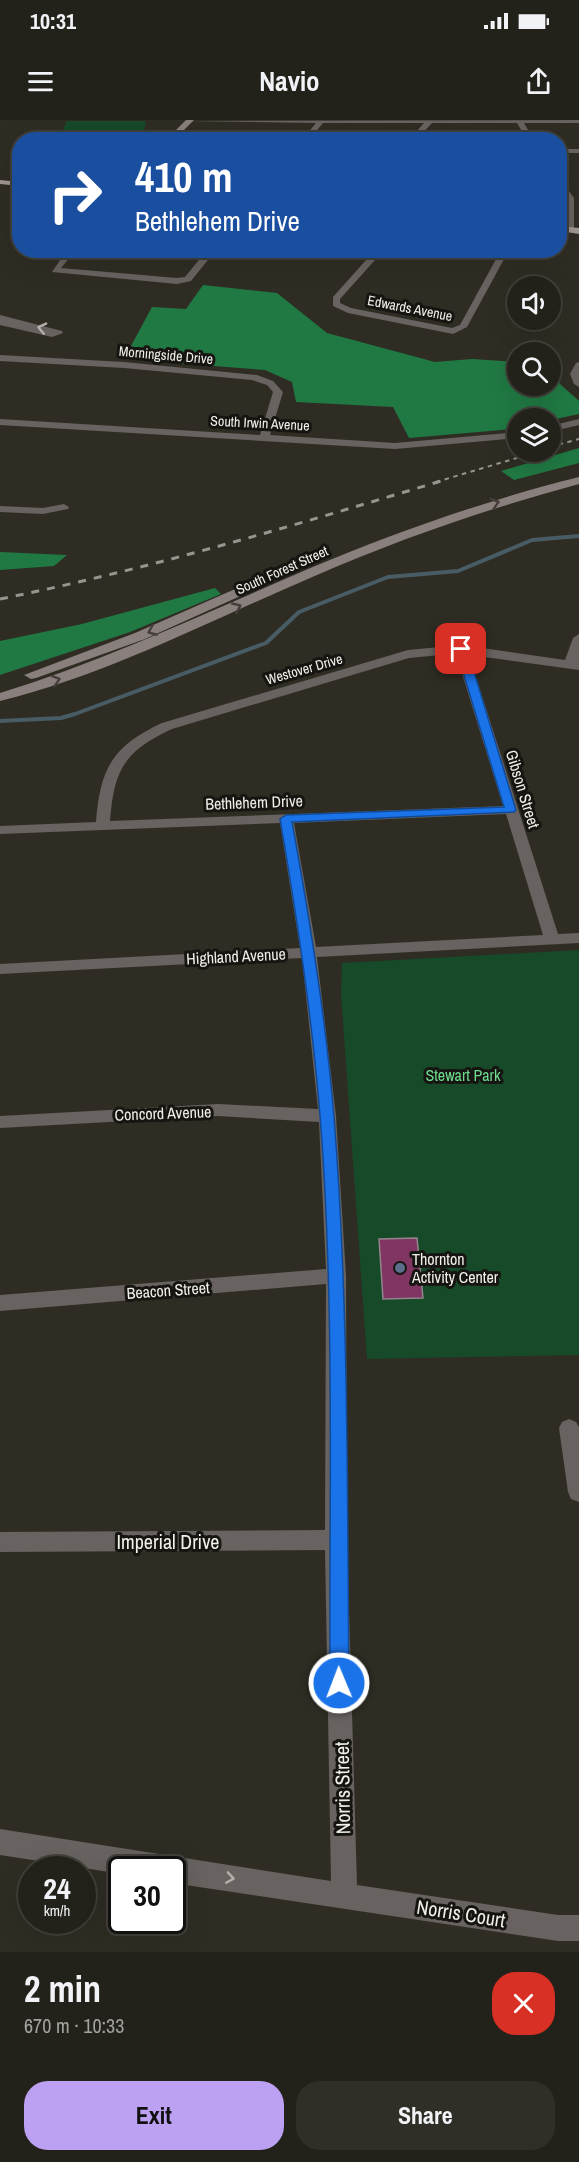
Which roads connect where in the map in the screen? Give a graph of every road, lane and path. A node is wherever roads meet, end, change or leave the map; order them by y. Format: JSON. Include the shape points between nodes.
{"nodes":[{"id":1,"x":189,"y":121,"type":"edge"},
{"id":2,"x":430,"y":121,"type":"edge"},
{"id":3,"x":501,"y":121,"type":"edge"},
{"id":4,"x":519,"y":121,"type":"edge"},
{"id":5,"x":579,"y":121,"type":"edge"},
{"id":6,"x":320,"y":122,"type":"junction"},
{"id":7,"x":177,"y":132,"type":"edge"},
{"id":8,"x":312,"y":132,"type":"edge"},
{"id":9,"x":420,"y":132,"type":"edge"},
{"id":10,"x":567,"y":193,"type":"edge"},
{"id":11,"x":574,"y":230,"type":"edge"},
{"id":12,"x":65,"y":258,"type":"edge"},
{"id":13,"x":205,"y":258,"type":"edge"},
{"id":14,"x":373,"y":258,"type":"edge"},
{"id":15,"x":501,"y":258,"type":"edge"},
{"id":16,"x":0,"y":320,"type":"edge"},
{"id":17,"x":0,"y":358,"type":"edge"},
{"id":18,"x":579,"y":365,"type":"edge"},
{"id":19,"x":579,"y":384,"type":"edge"},
{"id":20,"x":0,"y":422,"type":"edge"},
{"id":21,"x":579,"y":422,"type":"edge"},
{"id":22,"x":561,"y":426,"type":"edge"},
{"id":23,"x":507,"y":436,"type":"edge"},
{"id":24,"x":264,"y":437,"type":"junction"},
{"id":25,"x":579,"y":469,"type":"edge"},
{"id":26,"x":579,"y":480,"type":"edge"},
{"id":27,"x":64,"y":507,"type":"dead end"},
{"id":28,"x":0,"y":509,"type":"edge"},
{"id":29,"x":579,"y":638,"type":"edge"},
{"id":30,"x":461,"y":649,"type":"junction"},
{"id":31,"x":575,"y":666,"type":"edge"},
{"id":32,"x":0,"y":684,"type":"edge"},
{"id":33,"x":0,"y":697,"type":"edge"},
{"id":34,"x":510,"y":810,"type":"junction"},
{"id":35,"x":286,"y":819,"type":"junction"},
{"id":36,"x":104,"y":826,"type":"junction"},
{"id":37,"x":0,"y":830,"type":"edge"},
{"id":38,"x":552,"y":938,"type":"junction"},
{"id":39,"x":579,"y":938,"type":"edge"},
{"id":40,"x":309,"y":952,"type":"junction"},
{"id":41,"x":0,"y":969,"type":"edge"},
{"id":42,"x":327,"y":1116,"type":"junction"},
{"id":43,"x":0,"y":1122,"type":"edge"},
{"id":44,"x":336,"y":1276,"type":"junction"},
{"id":45,"x":0,"y":1303,"type":"edge"},
{"id":46,"x":570,"y":1428,"type":"dead end"},
{"id":47,"x":579,"y":1492,"type":"edge"},
{"id":48,"x":336,"y":1540,"type":"junction"},
{"id":49,"x":0,"y":1542,"type":"edge"},
{"id":50,"x":0,"y":1842,"type":"edge"},
{"id":51,"x":108,"y":1859,"type":"edge"},
{"id":52,"x":186,"y":1871,"type":"edge"},
{"id":53,"x":344,"y":1896,"type":"junction"},
{"id":54,"x":579,"y":1928,"type":"edge"}],
"edges":[{"from":1,"to":6,"type":"street"},
{"from":1,"to":7,"type":"street"},
{"from":2,"to":3,"type":"street"},
{"from":2,"to":6,"type":"street"},
{"from":2,"to":9,"type":"street"},
{"from":3,"to":4,"type":"street"},
{"from":4,"to":5,"type":"street"},
{"from":6,"to":8,"type":"street"},
{"from":10,"to":11,"type":"street"},
{"from":12,"to":13,"type":"street","via":[[55,270],[177,281],[188,279]]},
{"from":14,"to":15,"type":"street","name":"Edwards Avenue","via":[[336,299],[336,304],[348,310],[453,331],[464,327]]},
{"from":16,"to":16,"type":"street","one_way":true,"via":[[52,334],[59,333]]},
{"from":17,"to":24,"type":"street","name":"Morningside Drive","via":[[136,366],[263,380],[278,392]]},
{"from":18,"to":19,"type":"street","via":[[575,374]]},
{"from":20,"to":24,"type":"street","name":"South Irwin Avenue"},
{"from":21,"to":22,"type":"street"},
{"from":23,"to":24,"type":"street","name":"South Irwin Avenue","via":[[403,446]]},
{"from":25,"to":32,"type":"street","name":"South Forest Street","one_way":true,"via":[[477,498],[369,537],[140,636]]},
{"from":33,"to":26,"type":"street","name":"South Forest Street","one_way":true,"via":[[153,644],[389,541],[494,504]]},
{"from":27,"to":28,"type":"street","via":[[43,511]]},
{"from":29,"to":31,"type":"street"},
{"from":30,"to":31,"type":"street","name":"Westover Drive"},
{"from":30,"to":34,"type":"street","name":"Gibson Street"},
{"from":30,"to":36,"type":"street","name":"Westover Drive","via":[[408,654],[156,730],[126,751],[109,774]]},
{"from":34,"to":35,"type":"street","name":"Bethlehem Drive"},
{"from":34,"to":38,"type":"street","name":"Gibson Street"},
{"from":35,"to":36,"type":"street","name":"Bethlehem Drive"},
{"from":35,"to":40,"type":"street","name":"Norris Street"},
{"from":36,"to":37,"type":"street","name":"Bethlehem Drive"},
{"from":38,"to":39,"type":"street","name":"Highland Avenue"},
{"from":38,"to":40,"type":"street","name":"Highland Avenue"},
{"from":40,"to":41,"type":"street","name":"Highland Avenue"},
{"from":40,"to":42,"type":"street","name":"Norris Street"},
{"from":42,"to":43,"type":"street","name":"Concord Avenue","via":[[218,1110]]},
{"from":42,"to":44,"type":"street","name":"Norris Street"},
{"from":44,"to":45,"type":"street","name":"Beacon Street"},
{"from":44,"to":48,"type":"street","name":"Norris Street"},
{"from":46,"to":47,"type":"street"},
{"from":48,"to":49,"type":"street","name":"Imperial Drive"},
{"from":48,"to":53,"type":"street","name":"Norris Street"},
{"from":50,"to":51,"type":"street"},
{"from":52,"to":53,"type":"street","one_way":true},
{"from":53,"to":54,"type":"street","name":"Norris Court"}]}
